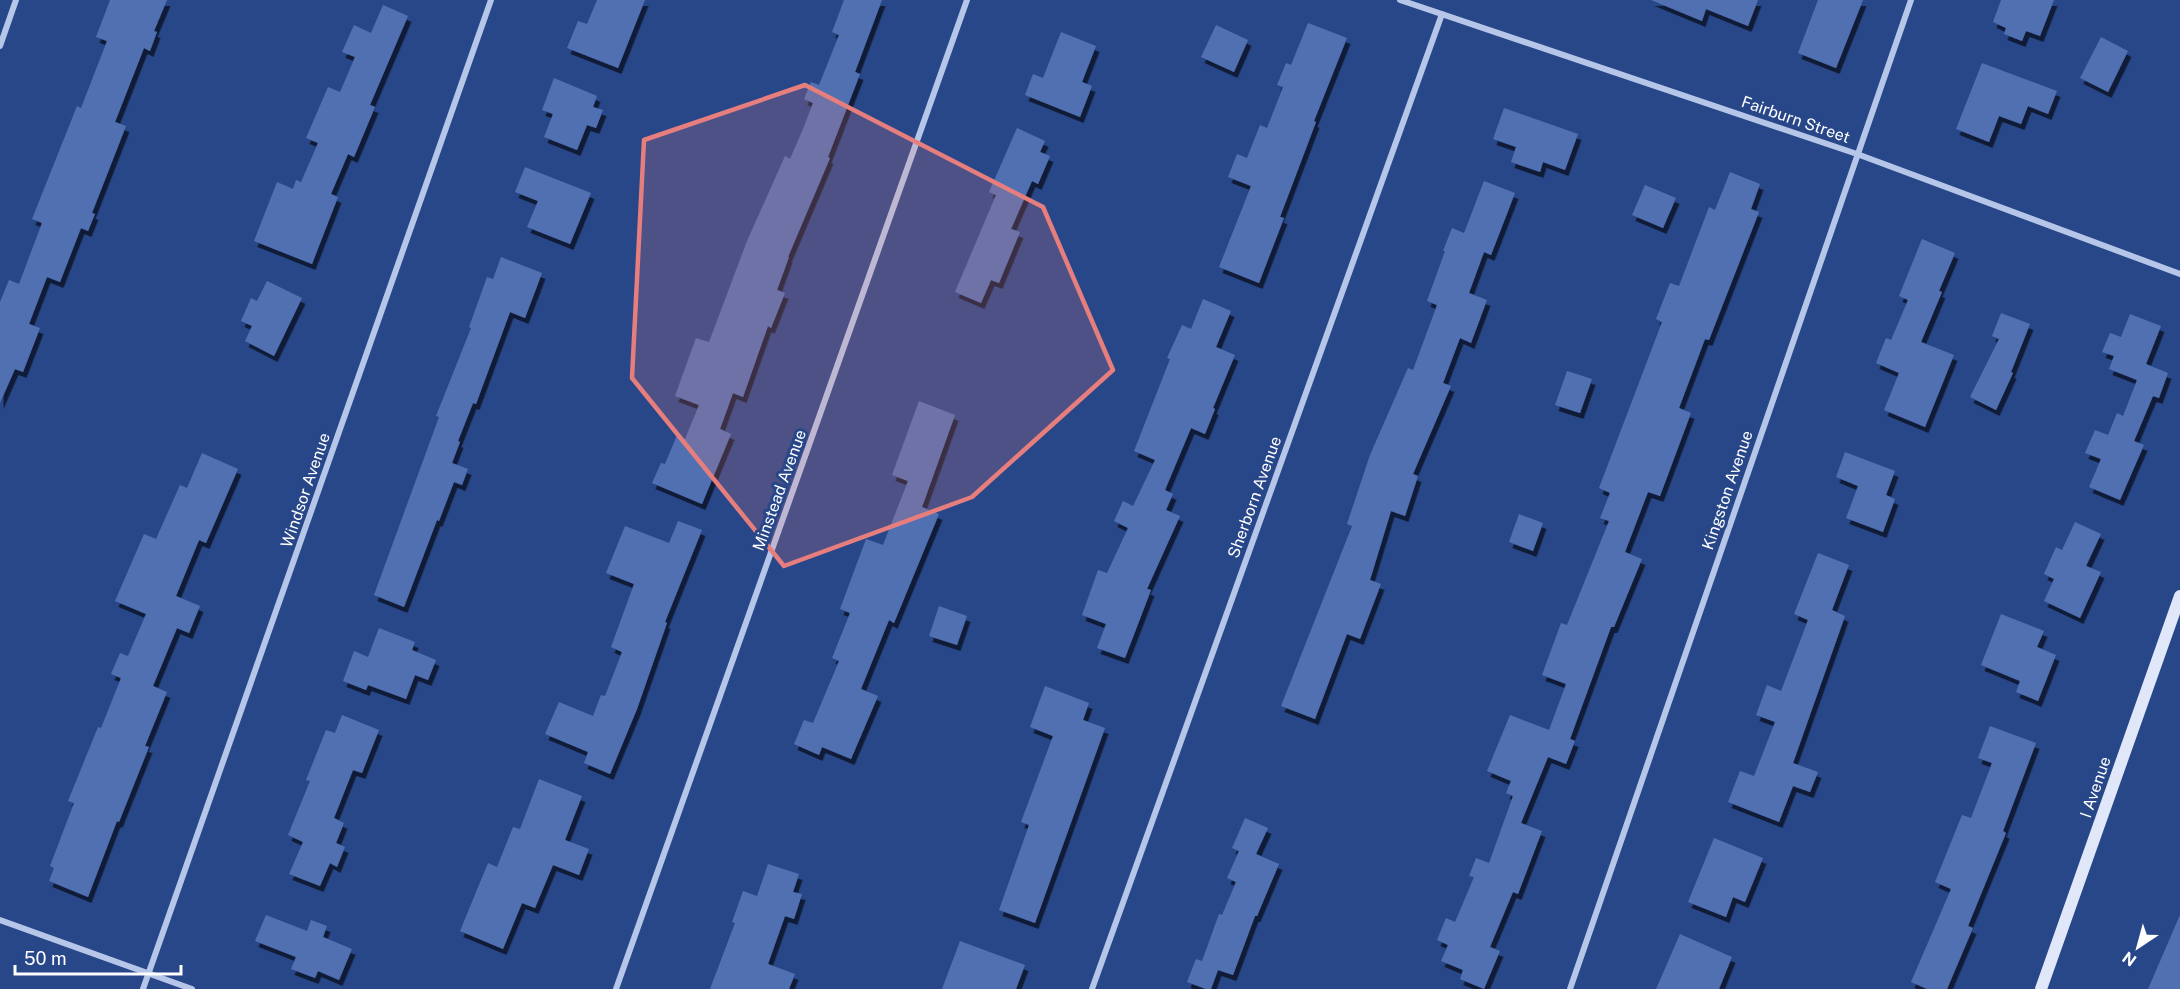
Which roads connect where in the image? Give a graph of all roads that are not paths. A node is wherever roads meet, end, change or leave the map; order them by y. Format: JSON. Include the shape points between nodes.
{"nodes":[{"id":1,"x":16,"y":0,"type":"edge"},
{"id":2,"x":491,"y":0,"type":"edge"},
{"id":3,"x":967,"y":0,"type":"edge"},
{"id":4,"x":1400,"y":0,"type":"edge"},
{"id":5,"x":1911,"y":0,"type":"edge"},
{"id":6,"x":1442,"y":14,"type":"junction"},
{"id":7,"x":0,"y":46,"type":"edge"},
{"id":8,"x":1857,"y":154,"type":"junction"},
{"id":9,"x":2180,"y":274,"type":"edge"},
{"id":10,"x":2180,"y":596,"type":"edge"},
{"id":11,"x":0,"y":920,"type":"edge"},
{"id":12,"x":149,"y":973,"type":"junction"},
{"id":13,"x":143,"y":989,"type":"edge"},
{"id":14,"x":192,"y":989,"type":"edge"},
{"id":15,"x":616,"y":989,"type":"edge"},
{"id":16,"x":1092,"y":989,"type":"edge"},
{"id":17,"x":1570,"y":989,"type":"edge"},
{"id":18,"x":2041,"y":989,"type":"edge"}],
"edges":[{"from":1,"to":7,"type":"street"},
{"from":2,"to":12,"type":"street","name":"Windsor Avenue"},
{"from":3,"to":15,"type":"street","name":"Minstead Avenue"},
{"from":4,"to":6,"type":"street","name":"Fairburn Street"},
{"from":5,"to":8,"type":"street","name":"Kingston Avenue"},
{"from":6,"to":8,"type":"street","name":"Fairburn Street"},
{"from":6,"to":16,"type":"street","name":"Sherborn Avenue"},
{"from":8,"to":9,"type":"street","name":"Fairburn Street"},
{"from":8,"to":17,"type":"street","name":"Kingston Avenue"},
{"from":10,"to":18,"type":"main road","name":"I Avenue"},
{"from":11,"to":12,"type":"street"},
{"from":12,"to":13,"type":"street","name":"Windsor Avenue"},
{"from":12,"to":14,"type":"street"}]}
